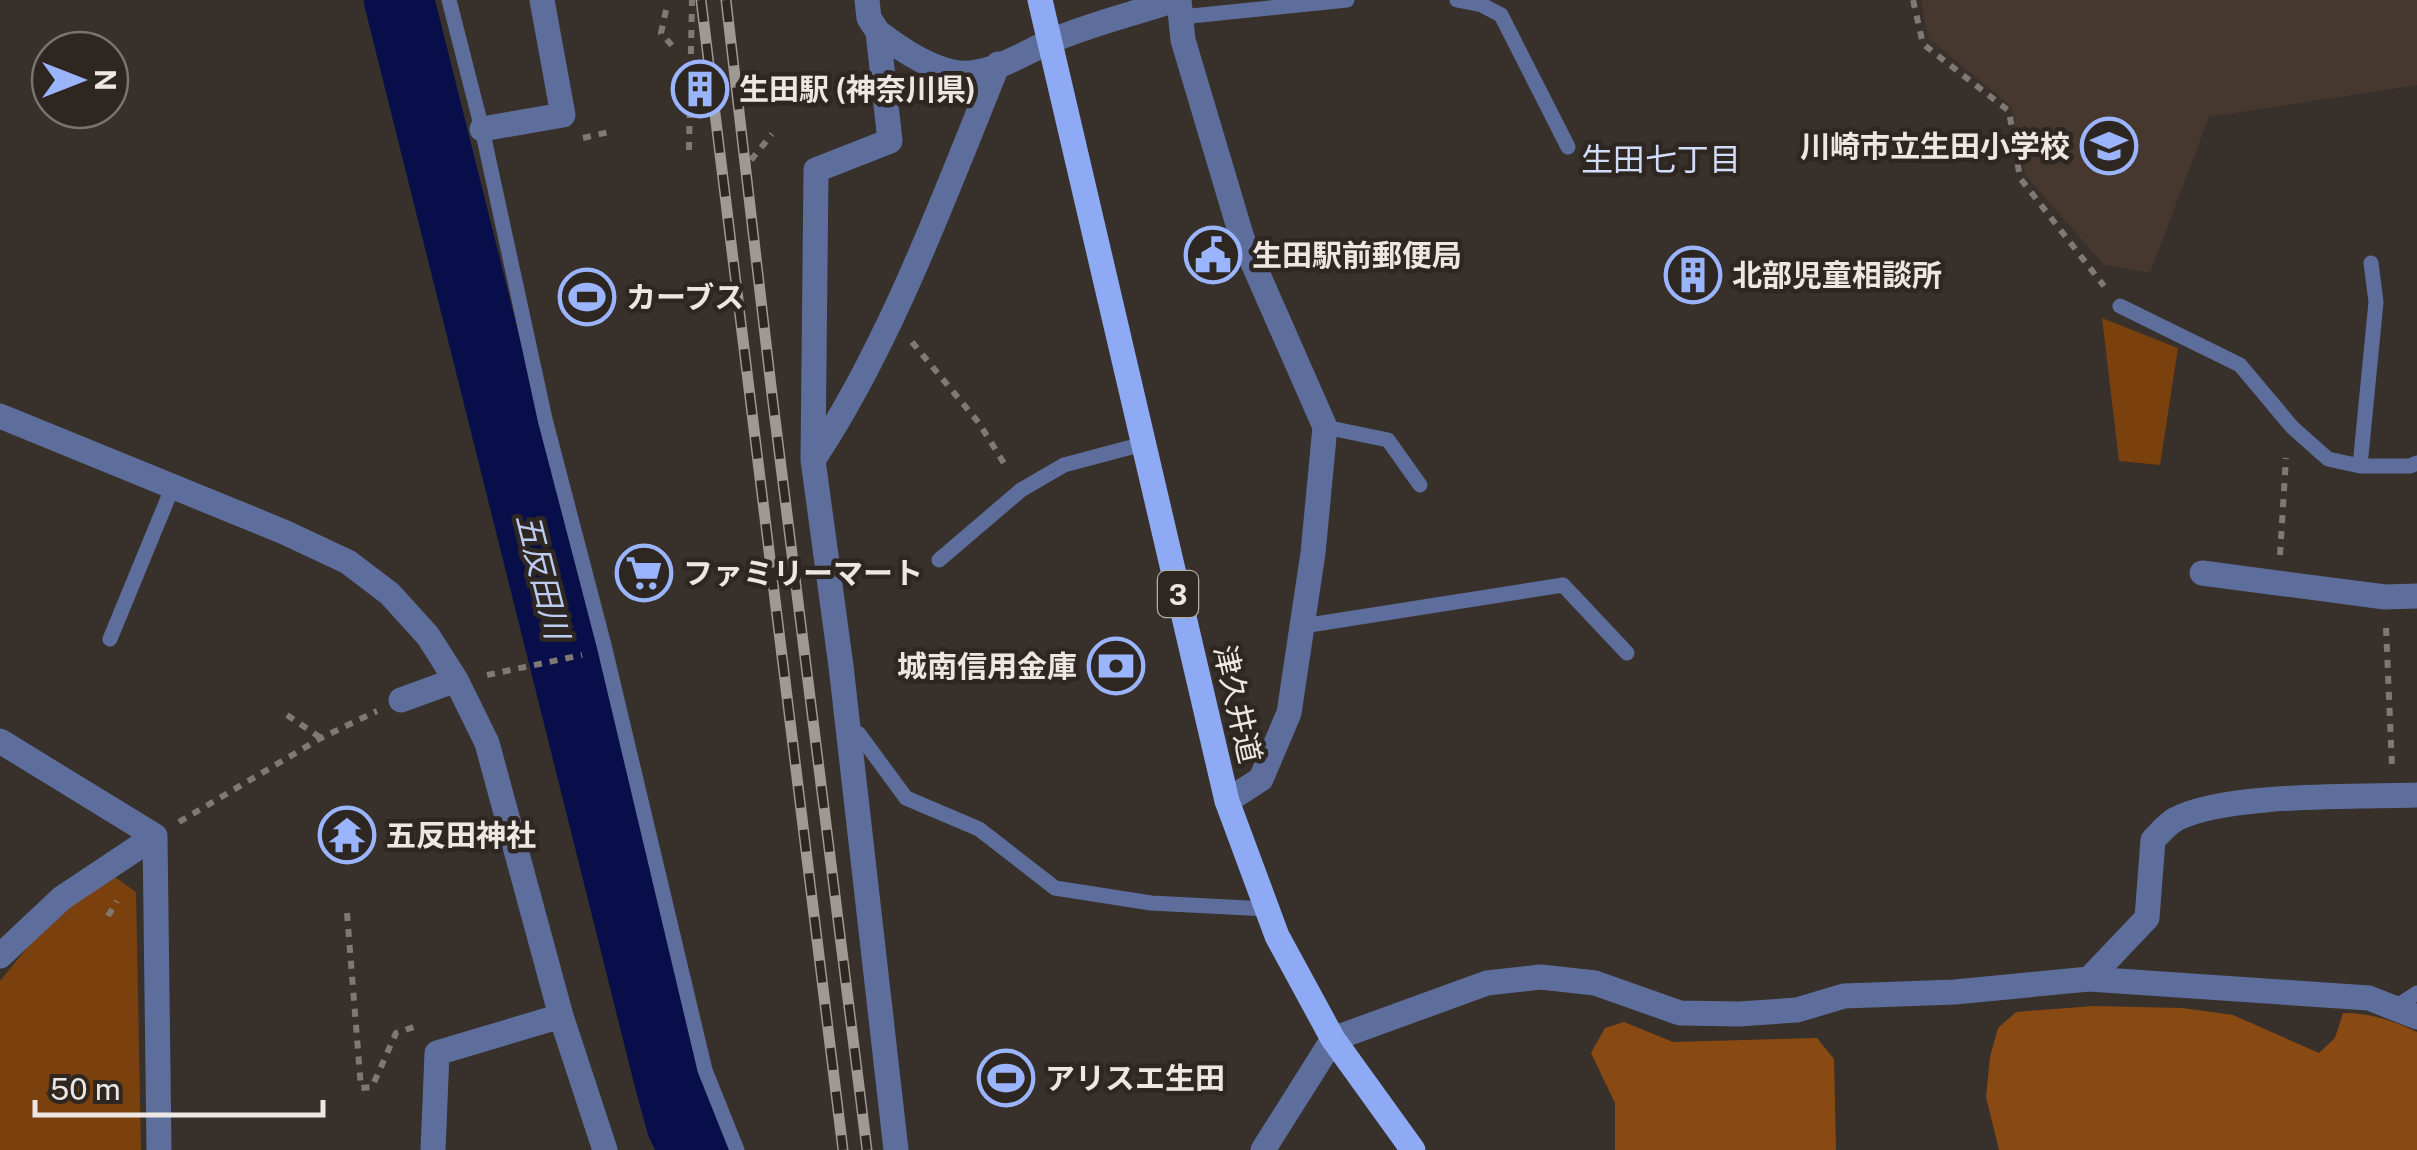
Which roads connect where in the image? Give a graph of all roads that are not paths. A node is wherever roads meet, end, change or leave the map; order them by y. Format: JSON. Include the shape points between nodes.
{"nodes":[{"id":1,"x":449,"y":0,"type":"edge"},
{"id":2,"x":542,"y":0,"type":"edge"},
{"id":3,"x":867,"y":0,"type":"edge"},
{"id":4,"x":1040,"y":0,"type":"edge"},
{"id":5,"x":1348,"y":0,"type":"edge"},
{"id":6,"x":1457,"y":0,"type":"edge"},
{"id":7,"x":1178,"y":6,"type":"edge"},
{"id":8,"x":878,"y":32,"type":"junction"},
{"id":9,"x":1050,"y":42,"type":"junction"},
{"id":10,"x":998,"y":64,"type":"junction"},
{"id":11,"x":482,"y":129,"type":"junction"},
{"id":12,"x":1568,"y":146,"type":"dead end"},
{"id":13,"x":2371,"y":264,"type":"dead end"},
{"id":14,"x":2120,"y":306,"type":"road end"},
{"id":15,"x":0,"y":416,"type":"edge"},
{"id":16,"x":1325,"y":427,"type":"junction"},
{"id":17,"x":1143,"y":444,"type":"junction"},
{"id":18,"x":813,"y":460,"type":"junction"},
{"id":19,"x":2417,"y":463,"type":"edge"},
{"id":20,"x":2360,"y":466,"type":"junction"},
{"id":21,"x":1420,"y":485,"type":"dead end"},
{"id":22,"x":173,"y":486,"type":"junction"},
{"id":23,"x":939,"y":560,"type":"dead end"},
{"id":24,"x":2202,"y":574,"type":"dead end"},
{"id":25,"x":2417,"y":596,"type":"edge"},
{"id":26,"x":1303,"y":626,"type":"junction"},
{"id":27,"x":110,"y":639,"type":"dead end"},
{"id":28,"x":1627,"y":653,"type":"dead end"},
{"id":29,"x":456,"y":680,"type":"junction"},
{"id":30,"x":401,"y":700,"type":"road end"},
{"id":31,"x":846,"y":730,"type":"junction"},
{"id":32,"x":0,"y":741,"type":"edge"},
{"id":33,"x":2405,"y":795,"type":"edge"},
{"id":34,"x":1227,"y":801,"type":"junction"},
{"id":35,"x":155,"y":836,"type":"junction"},
{"id":36,"x":1267,"y":909,"type":"junction"},
{"id":37,"x":0,"y":956,"type":"edge"},
{"id":38,"x":2089,"y":979,"type":"junction"},
{"id":39,"x":2417,"y":993,"type":"edge"},
{"id":40,"x":2406,"y":1012,"type":"edge"},
{"id":41,"x":561,"y":1016,"type":"junction"},
{"id":42,"x":1333,"y":1040,"type":"junction"},
{"id":43,"x":159,"y":1150,"type":"edge"},
{"id":44,"x":433,"y":1150,"type":"edge"},
{"id":45,"x":605,"y":1150,"type":"edge"},
{"id":46,"x":737,"y":1150,"type":"edge"},
{"id":47,"x":896,"y":1150,"type":"edge"},
{"id":48,"x":1263,"y":1150,"type":"edge"},
{"id":49,"x":1413,"y":1150,"type":"edge"}],
"edges":[{"from":1,"to":11,"type":"lane"},
{"from":2,"to":11,"type":"street","via":[[563,115]]},
{"from":3,"to":8,"type":"street"},
{"from":4,"to":9,"type":"main road","name":"津久井道","number":"3"},
{"from":5,"to":7,"type":"lane"},
{"from":6,"to":12,"type":"lane","via":[[1501,14]]},
{"from":7,"to":9,"type":"street"},
{"from":7,"to":16,"type":"street","via":[[1242,238]]},
{"from":8,"to":10,"type":"street","via":[[901,50],[954,72]]},
{"from":8,"to":18,"type":"street","via":[[890,141],[816,170]]},
{"from":9,"to":10,"type":"street"},
{"from":9,"to":17,"type":"main road","name":"津久井道","number":"3"},
{"from":10,"to":18,"type":"street","via":[[890,317]]},
{"from":11,"to":46,"type":"lane","via":[[545,419],[705,1070]]},
{"from":13,"to":20,"type":"lane","via":[[2376,302]]},
{"from":14,"to":20,"type":"lane","via":[[2240,365],[2328,459]]},
{"from":15,"to":22,"type":"street"},
{"from":16,"to":21,"type":"lane","via":[[1388,440]]},
{"from":16,"to":26,"type":"street"},
{"from":17,"to":23,"type":"lane","via":[[1064,465],[1021,490]]},
{"from":17,"to":34,"type":"main road","name":"津久井道","number":"3"},
{"from":18,"to":31,"type":"street"},
{"from":19,"to":20,"type":"lane"},
{"from":22,"to":27,"type":"lane"},
{"from":22,"to":29,"type":"street","via":[[348,562],[416,622]]},
{"from":24,"to":25,"type":"street"},
{"from":26,"to":28,"type":"lane","via":[[1563,586]]},
{"from":26,"to":34,"type":"street","via":[[1289,713],[1260,778]]},
{"from":29,"to":30,"type":"street"},
{"from":29,"to":41,"type":"street","via":[[486,743]]},
{"from":31,"to":36,"type":"lane","via":[[858,734],[906,798],[979,828],[1055,888],[1150,903]]},
{"from":31,"to":47,"type":"street"},
{"from":32,"to":35,"type":"street"},
{"from":33,"to":38,"type":"street","via":[[2276,800],[2173,820],[2153,840],[2147,918]]},
{"from":34,"to":36,"type":"main road","name":"津久井道","number":"3"},
{"from":35,"to":37,"type":"street","via":[[62,898]]},
{"from":35,"to":43,"type":"street"},
{"from":36,"to":42,"type":"main road","name":"津久井道","number":"3"},
{"from":38,"to":40,"type":"street","via":[[2369,998]]},
{"from":38,"to":42,"type":"street","via":[[1844,996],[1797,1010],[1738,1014],[1680,1013],[1595,983],[1541,977],[1487,982]]},
{"from":39,"to":40,"type":"lane"},
{"from":41,"to":44,"type":"street","via":[[437,1053]]},
{"from":41,"to":45,"type":"street"},
{"from":42,"to":48,"type":"street"},
{"from":42,"to":49,"type":"main road","name":"津久井道","number":"3"}]}
